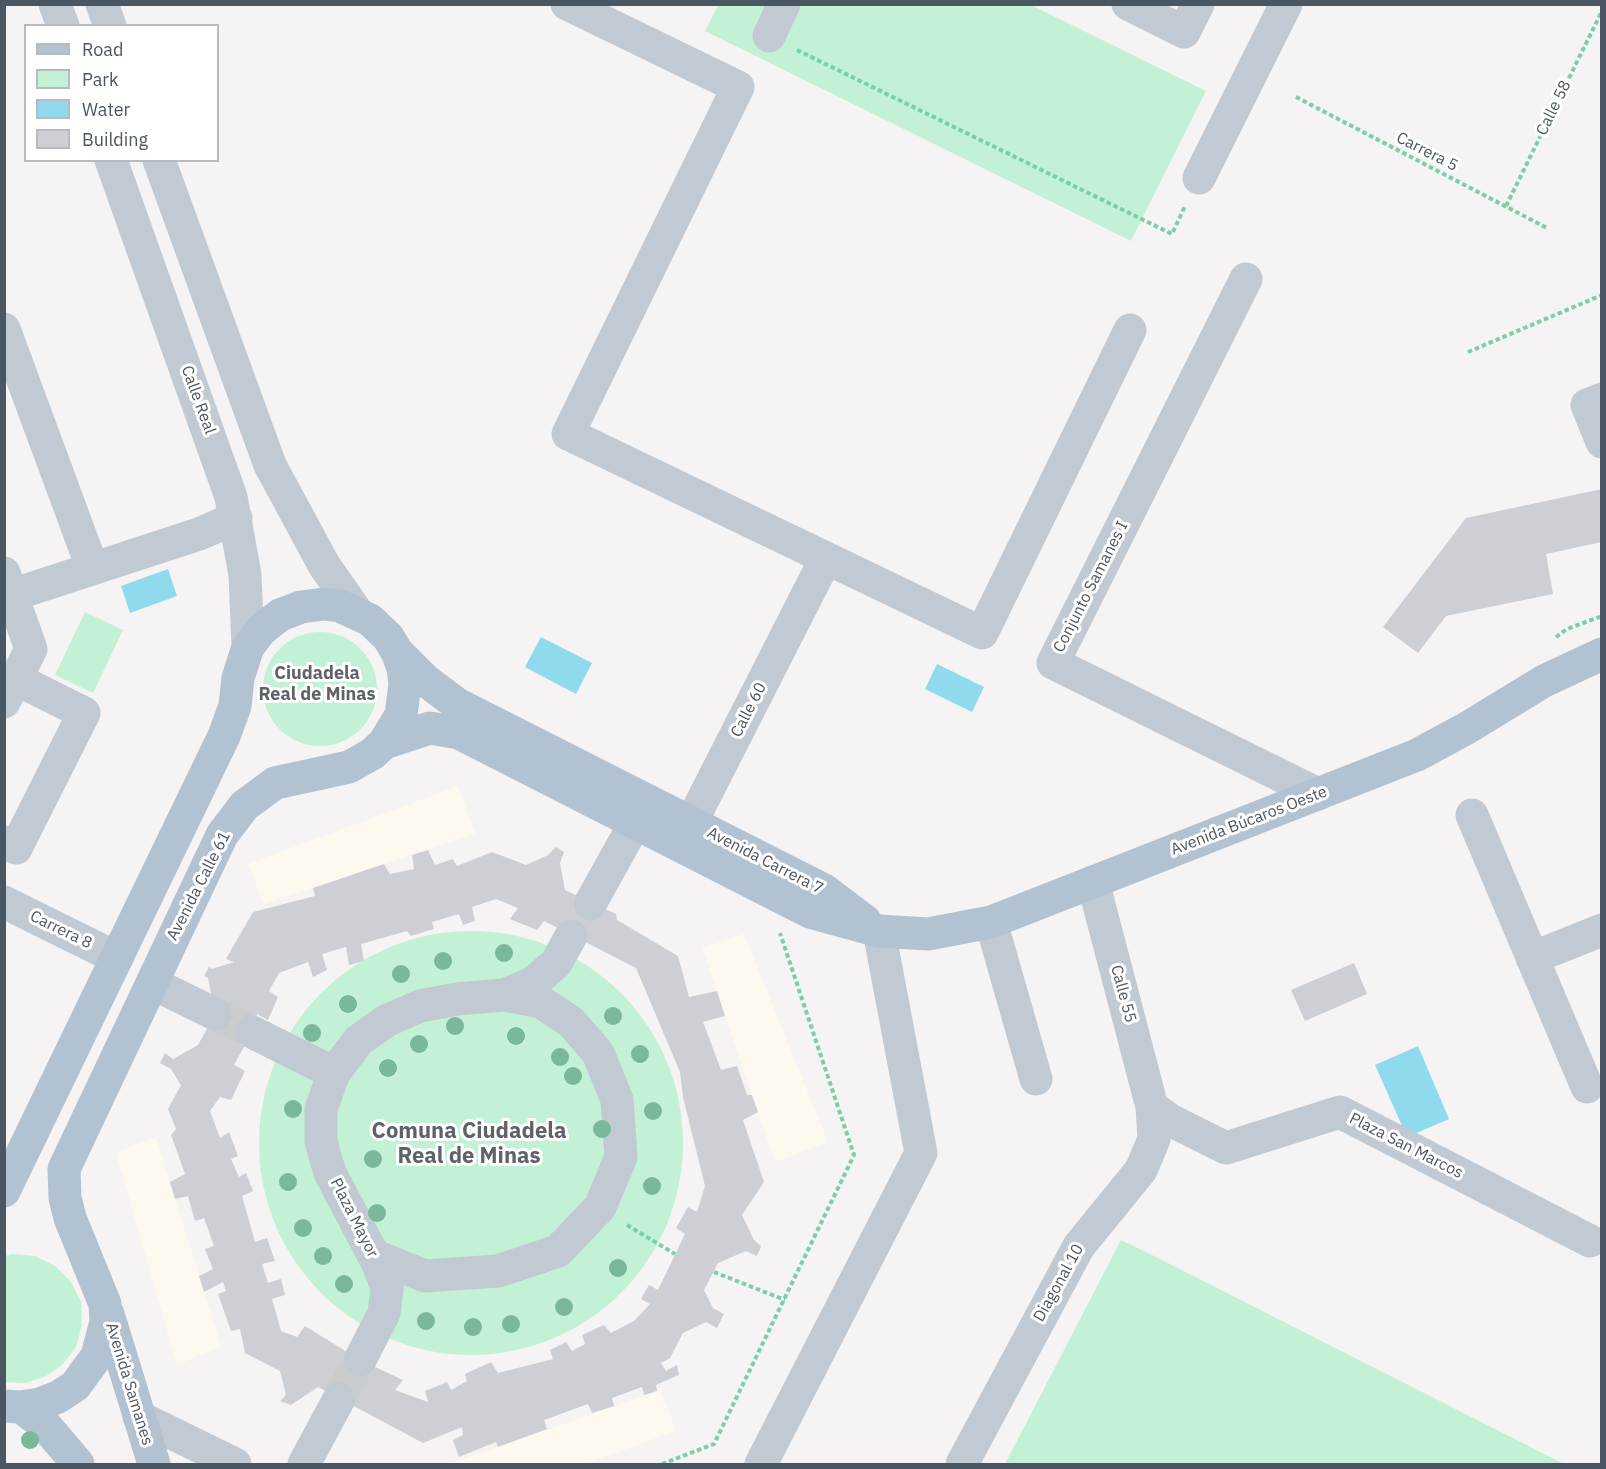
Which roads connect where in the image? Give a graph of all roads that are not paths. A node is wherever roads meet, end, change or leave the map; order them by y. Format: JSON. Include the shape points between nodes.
{"nodes":[{"id":1,"x":55,"y":4,"type":"edge"},
{"id":2,"x":102,"y":4,"type":"edge"},
{"id":3,"x":567,"y":4,"type":"edge"},
{"id":4,"x":784,"y":4,"type":"edge"},
{"id":5,"x":1128,"y":4,"type":"edge"},
{"id":6,"x":1198,"y":4,"type":"edge"},
{"id":7,"x":1286,"y":4,"type":"edge"},
{"id":8,"x":62,"y":24,"type":"edge"},
{"id":9,"x":109,"y":24,"type":"edge"},
{"id":10,"x":769,"y":36,"type":"road end"},
{"id":11,"x":112,"y":162,"type":"edge"},
{"id":12,"x":160,"y":162,"type":"edge"},
{"id":13,"x":1199,"y":178,"type":"road end"},
{"id":14,"x":1246,"y":279,"type":"dead end"},
{"id":15,"x":4,"y":329,"type":"edge"},
{"id":16,"x":1130,"y":330,"type":"dead end"},
{"id":17,"x":1602,"y":399,"type":"edge"},
{"id":18,"x":1602,"y":442,"type":"edge"},
{"id":19,"x":236,"y":518,"type":"junction"},
{"id":20,"x":826,"y":558,"type":"junction"},
{"id":21,"x":92,"y":567,"type":"junction"},
{"id":22,"x":8,"y":584,"type":"edge"},
{"id":23,"x":356,"y":611,"type":"junction"},
{"id":24,"x":248,"y":647,"type":"junction"},
{"id":25,"x":397,"y":652,"type":"junction"},
{"id":26,"x":1602,"y":654,"type":"edge"},
{"id":27,"x":10,"y":690,"type":"edge"},
{"id":28,"x":384,"y":743,"type":"junction"},
{"id":29,"x":1318,"y":794,"type":"junction"},
{"id":30,"x":1472,"y":815,"type":"dead end"},
{"id":31,"x":635,"y":823,"type":"junction"},
{"id":32,"x":691,"y":823,"type":"junction"},
{"id":33,"x":4,"y":842,"type":"edge"},
{"id":34,"x":1093,"y":882,"type":"junction"},
{"id":35,"x":4,"y":902,"type":"edge"},
{"id":36,"x":590,"y":904,"type":"dead end"},
{"id":37,"x":991,"y":922,"type":"junction"},
{"id":38,"x":1602,"y":930,"type":"edge"},
{"id":39,"x":879,"y":931,"type":"junction"},
{"id":40,"x":571,"y":936,"type":"dead end"},
{"id":41,"x":117,"y":958,"type":"junction"},
{"id":42,"x":1532,"y":958,"type":"junction"},
{"id":43,"x":152,"y":983,"type":"junction"},
{"id":44,"x":504,"y":995,"type":"junction"},
{"id":45,"x":215,"y":1014,"type":"tunnel mouth"},
{"id":46,"x":252,"y":1032,"type":"tunnel mouth"},
{"id":47,"x":334,"y":1072,"type":"junction"},
{"id":48,"x":1036,"y":1079,"type":"dead end"},
{"id":49,"x":1587,"y":1087,"type":"dead end"},
{"id":50,"x":1152,"y":1107,"type":"junction"},
{"id":51,"x":4,"y":1191,"type":"edge"},
{"id":52,"x":1590,"y":1241,"type":"dead end"},
{"id":53,"x":373,"y":1255,"type":"junction"},
{"id":54,"x":105,"y":1304,"type":"junction"},
{"id":55,"x":360,"y":1360,"type":"tunnel mouth"},
{"id":56,"x":339,"y":1399,"type":"tunnel mouth"},
{"id":57,"x":13,"y":1407,"type":"edge"},
{"id":58,"x":139,"y":1417,"type":"junction"},
{"id":59,"x":78,"y":1464,"type":"edge"},
{"id":60,"x":154,"y":1464,"type":"edge"},
{"id":61,"x":235,"y":1464,"type":"edge"},
{"id":62,"x":304,"y":1464,"type":"edge"},
{"id":63,"x":761,"y":1464,"type":"edge"},
{"id":64,"x":962,"y":1464,"type":"edge"}],
"edges":[{"from":1,"to":8,"type":"street"},
{"from":2,"to":9,"type":"street"},
{"from":3,"to":20,"type":"street","via":[[738,87],[568,434]]},
{"from":4,"to":10,"type":"street"},
{"from":5,"to":6,"type":"street","via":[[1184,32]]},
{"from":7,"to":13,"type":"street"},
{"from":11,"to":19,"type":"street","name":"Calle Real","via":[[225,474]]},
{"from":12,"to":23,"type":"street","via":[[270,465],[324,565]]},
{"from":14,"to":29,"type":"street","name":"Conjunto Samanes I","via":[[1053,663]]},
{"from":15,"to":21,"type":"street"},
{"from":16,"to":20,"type":"street","via":[[982,633]]},
{"from":17,"to":18,"type":"street","via":[[1587,405]]},
{"from":19,"to":21,"type":"street","via":[[199,534]]},
{"from":19,"to":24,"type":"street","name":"Calle Real","via":[[245,575]]},
{"from":20,"to":32,"type":"street","name":"Calle 60"},
{"from":21,"to":22,"type":"street"},
{"from":22,"to":27,"type":"street","via":[[31,649]]},
{"from":23,"to":24,"type":"main road","name":"Avenida Calle 61","via":[[324,604],[301,607],[280,615]]},
{"from":23,"to":25,"type":"main road","name":"Avenida Calle 61","via":[[388,637]]},
{"from":24,"to":41,"type":"main road","name":"Avenida Calle 61","via":[[238,678],[236,706],[224,736]]},
{"from":25,"to":28,"type":"main road","name":"Avenida Calle 61","via":[[404,676],[404,699],[401,715]]},
{"from":25,"to":32,"type":"main road","name":"Avenida Carrera 7","via":[[424,680],[457,704]]},
{"from":26,"to":29,"type":"main road","name":"Avenida Búcaros Oeste","via":[[1544,681],[1440,744]]},
{"from":27,"to":33,"type":"street","via":[[84,712],[16,848]]},
{"from":28,"to":31,"type":"main road","name":"Avenida Carrera 7","via":[[430,728],[459,733]]},
{"from":28,"to":43,"type":"main road","name":"Avenida Calle 61","via":[[350,767],[275,783],[244,806],[222,835]]},
{"from":29,"to":34,"type":"main road","name":"Avenida Búcaros Oeste"},
{"from":30,"to":42,"type":"street"},
{"from":31,"to":36,"type":"street"},
{"from":31,"to":39,"type":"main road","name":"Avenida Carrera 7","via":[[810,912]]},
{"from":32,"to":39,"type":"main road","name":"Avenida Carrera 7","via":[[824,890]]},
{"from":34,"to":37,"type":"main road","name":"Avenida Búcaros Oeste"},
{"from":34,"to":50,"type":"street","name":"Calle 55"},
{"from":35,"to":41,"type":"street","name":"Carrera 8"},
{"from":37,"to":39,"type":"main road","name":"Avenida Búcaros Oeste","via":[[928,933]]},
{"from":37,"to":48,"type":"street"},
{"from":38,"to":42,"type":"street"},
{"from":39,"to":63,"type":"street","via":[[921,1153]]},
{"from":40,"to":44,"type":"street","name":"Plaza Mayor","via":[[556,963],[533,983]]},
{"from":41,"to":51,"type":"main road","name":"Avenida Calle 61"},
{"from":42,"to":49,"type":"street"},
{"from":43,"to":45,"type":"street"},
{"from":43,"to":54,"type":"main road","name":"Avenida Calle 61","via":[[64,1169],[70,1218]]},
{"from":44,"to":47,"type":"street","name":"Plaza Mayor","via":[[420,1006],[386,1021],[358,1041]]},
{"from":44,"to":53,"type":"street","via":[[541,1002],[571,1022],[598,1053],[617,1100],[621,1157],[600,1208],[558,1251],[498,1271],[425,1276]]},
{"from":46,"to":47,"type":"street"},
{"from":47,"to":53,"type":"street","name":"Plaza Mayor","via":[[321,1109],[321,1142],[330,1173]]},
{"from":50,"to":52,"type":"street","name":"Plaza San Marcos","via":[[1226,1148],[1340,1112]]},
{"from":50,"to":64,"type":"street","name":"Diagonal 10","via":[[1155,1126],[1150,1153],[1141,1170],[1079,1246]]},
{"from":53,"to":55,"type":"street","name":"Plaza Mayor","via":[[387,1288],[384,1313]]},
{"from":54,"to":57,"type":"main road","name":"Avenida Calle 61","via":[[103,1340],[88,1371],[75,1386],[58,1397]]},
{"from":54,"to":58,"type":"main road","name":"Avenida Samanes"},
{"from":56,"to":62,"type":"street"},
{"from":57,"to":59,"type":"main road","via":[[45,1425]]},
{"from":58,"to":60,"type":"main road","name":"Avenida Samanes"},
{"from":58,"to":61,"type":"street"}]}
